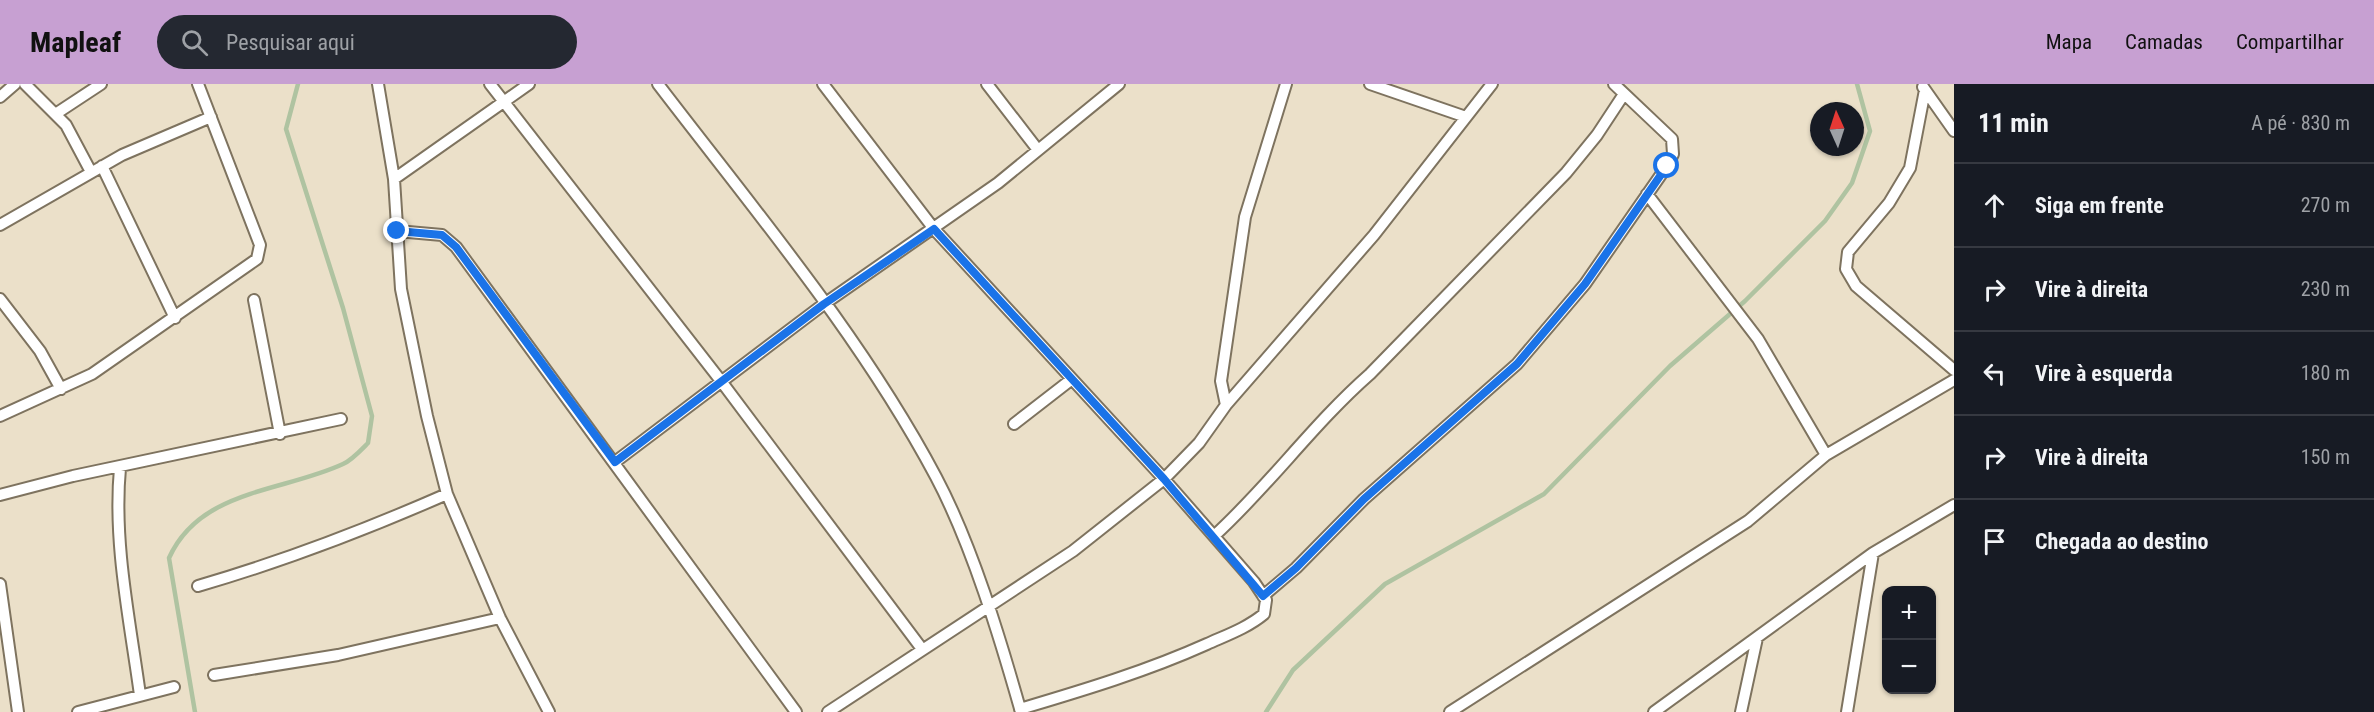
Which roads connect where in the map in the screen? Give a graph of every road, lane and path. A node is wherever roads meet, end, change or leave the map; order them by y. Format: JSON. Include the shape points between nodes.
{"nodes":[{"id":1,"x":15,"y":84,"type":"edge"},
{"id":2,"x":25,"y":84,"type":"edge"},
{"id":3,"x":100,"y":84,"type":"edge"},
{"id":4,"x":198,"y":84,"type":"edge"},
{"id":5,"x":378,"y":84,"type":"edge"},
{"id":6,"x":490,"y":84,"type":"edge"},
{"id":7,"x":529,"y":84,"type":"edge"},
{"id":8,"x":658,"y":84,"type":"edge"},
{"id":9,"x":823,"y":84,"type":"edge"},
{"id":10,"x":987,"y":84,"type":"edge"},
{"id":11,"x":1119,"y":84,"type":"edge"},
{"id":12,"x":1286,"y":84,"type":"edge"},
{"id":13,"x":1370,"y":84,"type":"edge"},
{"id":14,"x":1491,"y":84,"type":"edge"},
{"id":15,"x":1614,"y":84,"type":"edge"},
{"id":16,"x":1923,"y":87,"type":"edge"},
{"id":17,"x":1624,"y":94,"type":"junction"},
{"id":18,"x":0,"y":97,"type":"edge"},
{"id":19,"x":504,"y":102,"type":"junction"},
{"id":20,"x":57,"y":113,"type":"junction"},
{"id":21,"x":211,"y":117,"type":"junction"},
{"id":22,"x":1466,"y":117,"type":"junction"},
{"id":23,"x":1953,"y":128,"type":"edge"},
{"id":24,"x":1038,"y":150,"type":"junction"},
{"id":25,"x":102,"y":166,"type":"junction"},
{"id":26,"x":91,"y":172,"type":"junction"},
{"id":27,"x":394,"y":179,"type":"junction"},
{"id":28,"x":1647,"y":194,"type":"junction"},
{"id":29,"x":0,"y":225,"type":"edge"},
{"id":30,"x":934,"y":229,"type":"junction"},
{"id":31,"x":397,"y":231,"type":"junction"},
{"id":32,"x":0,"y":299,"type":"edge"},
{"id":33,"x":254,"y":300,"type":"dead end"},
{"id":34,"x":824,"y":304,"type":"junction"},
{"id":35,"x":175,"y":318,"type":"junction"},
{"id":36,"x":1954,"y":370,"type":"edge"},
{"id":37,"x":1071,"y":379,"type":"junction"},
{"id":38,"x":1954,"y":380,"type":"edge"},
{"id":39,"x":721,"y":381,"type":"junction"},
{"id":40,"x":61,"y":389,"type":"junction"},
{"id":41,"x":1227,"y":405,"type":"junction"},
{"id":42,"x":0,"y":416,"type":"edge"},
{"id":43,"x":341,"y":419,"type":"dead end"},
{"id":44,"x":1014,"y":424,"type":"dead end"},
{"id":45,"x":280,"y":434,"type":"junction"},
{"id":46,"x":1826,"y":455,"type":"junction"},
{"id":47,"x":615,"y":462,"type":"junction"},
{"id":48,"x":120,"y":468,"type":"junction"},
{"id":49,"x":1164,"y":479,"type":"junction"},
{"id":50,"x":447,"y":494,"type":"junction"},
{"id":51,"x":0,"y":495,"type":"edge"},
{"id":52,"x":1954,"y":505,"type":"edge"},
{"id":53,"x":1214,"y":536,"type":"junction"},
{"id":54,"x":1873,"y":554,"type":"junction"},
{"id":55,"x":0,"y":584,"type":"edge"},
{"id":56,"x":198,"y":586,"type":"dead end"},
{"id":57,"x":1263,"y":596,"type":"junction"},
{"id":58,"x":2,"y":603,"type":"edge"},
{"id":59,"x":987,"y":606,"type":"junction"},
{"id":60,"x":500,"y":618,"type":"junction"},
{"id":61,"x":1756,"y":638,"type":"junction"},
{"id":62,"x":922,"y":649,"type":"junction"},
{"id":63,"x":214,"y":675,"type":"dead end"},
{"id":64,"x":174,"y":687,"type":"dead end"},
{"id":65,"x":140,"y":696,"type":"junction"},
{"id":66,"x":1021,"y":711,"type":"edge"},
{"id":67,"x":18,"y":712,"type":"edge"},
{"id":68,"x":78,"y":712,"type":"edge"},
{"id":69,"x":549,"y":712,"type":"edge"},
{"id":70,"x":796,"y":712,"type":"edge"},
{"id":71,"x":828,"y":712,"type":"edge"},
{"id":72,"x":1450,"y":712,"type":"edge"},
{"id":73,"x":1654,"y":712,"type":"edge"},
{"id":74,"x":1741,"y":712,"type":"edge"},
{"id":75,"x":1847,"y":712,"type":"edge"}],
"edges":[{"from":1,"to":18,"type":"street"},
{"from":2,"to":20,"type":"street"},
{"from":3,"to":20,"type":"street"},
{"from":4,"to":21,"type":"street"},
{"from":5,"to":27,"type":"street"},
{"from":6,"to":19,"type":"street"},
{"from":7,"to":19,"type":"street"},
{"from":8,"to":34,"type":"street"},
{"from":9,"to":30,"type":"street"},
{"from":10,"to":24,"type":"street"},
{"from":11,"to":24,"type":"street"},
{"from":12,"to":41,"type":"street","via":[[1245,217],[1221,381]]},
{"from":13,"to":22,"type":"street"},
{"from":14,"to":22,"type":"street"},
{"from":15,"to":17,"type":"street"},
{"from":16,"to":23,"type":"street"},
{"from":16,"to":36,"type":"street","via":[[1910,168],[1890,203],[1848,252],[1846,269],[1856,286]]},
{"from":17,"to":28,"type":"street","via":[[1672,139],[1673,154]]},
{"from":17,"to":53,"type":"street","via":[[1598,135],[1566,173]]},
{"from":19,"to":27,"type":"street"},
{"from":19,"to":39,"type":"street"},
{"from":20,"to":26,"type":"street"},
{"from":21,"to":25,"type":"street"},
{"from":21,"to":35,"type":"street","via":[[261,253],[257,260]]},
{"from":22,"to":41,"type":"street","via":[[1374,235]]},
{"from":24,"to":30,"type":"street"},
{"from":25,"to":26,"type":"street"},
{"from":25,"to":35,"type":"street"},
{"from":26,"to":29,"type":"street"},
{"from":27,"to":31,"type":"street"},
{"from":28,"to":46,"type":"street","via":[[1758,339]]},
{"from":28,"to":57,"type":"street","via":[[1585,284],[1517,364],[1364,499]]},
{"from":30,"to":34,"type":"street"},
{"from":30,"to":37,"type":"street"},
{"from":31,"to":47,"type":"street","via":[[442,235],[456,247]]},
{"from":31,"to":50,"type":"street","via":[[407,322]]},
{"from":32,"to":40,"type":"street","via":[[40,351]]},
{"from":33,"to":45,"type":"street"},
{"from":34,"to":39,"type":"street"},
{"from":34,"to":59,"type":"street","via":[[891,400],[936,478],[956,520]]},
{"from":35,"to":40,"type":"street","via":[[117,358]]},
{"from":37,"to":44,"type":"street"},
{"from":37,"to":49,"type":"street"},
{"from":38,"to":46,"type":"street"},
{"from":39,"to":47,"type":"street"},
{"from":39,"to":62,"type":"street"},
{"from":40,"to":42,"type":"street"},
{"from":41,"to":49,"type":"street","via":[[1199,443]]},
{"from":43,"to":45,"type":"street"},
{"from":45,"to":48,"type":"street"},
{"from":46,"to":72,"type":"street","via":[[1748,521]]},
{"from":47,"to":70,"type":"street"},
{"from":48,"to":51,"type":"street"},
{"from":48,"to":65,"type":"street","via":[[117,495]]},
{"from":49,"to":53,"type":"street"},
{"from":49,"to":59,"type":"street","via":[[1073,551]]},
{"from":50,"to":56,"type":"street","via":[[304,553]]},
{"from":50,"to":60,"type":"street"},
{"from":52,"to":54,"type":"street"},
{"from":53,"to":57,"type":"street"},
{"from":54,"to":61,"type":"street"},
{"from":54,"to":75,"type":"street"},
{"from":55,"to":58,"type":"street"},
{"from":57,"to":66,"type":"street","via":[[1267,608],[1264,614],[1229,634],[1143,671]]},
{"from":58,"to":67,"type":"street"},
{"from":59,"to":62,"type":"street"},
{"from":59,"to":66,"type":"street"},
{"from":60,"to":63,"type":"street","via":[[338,656]]},
{"from":60,"to":69,"type":"street"},
{"from":61,"to":73,"type":"street"},
{"from":61,"to":74,"type":"street"},
{"from":62,"to":71,"type":"street"},
{"from":64,"to":65,"type":"street"},
{"from":65,"to":68,"type":"street"}]}
